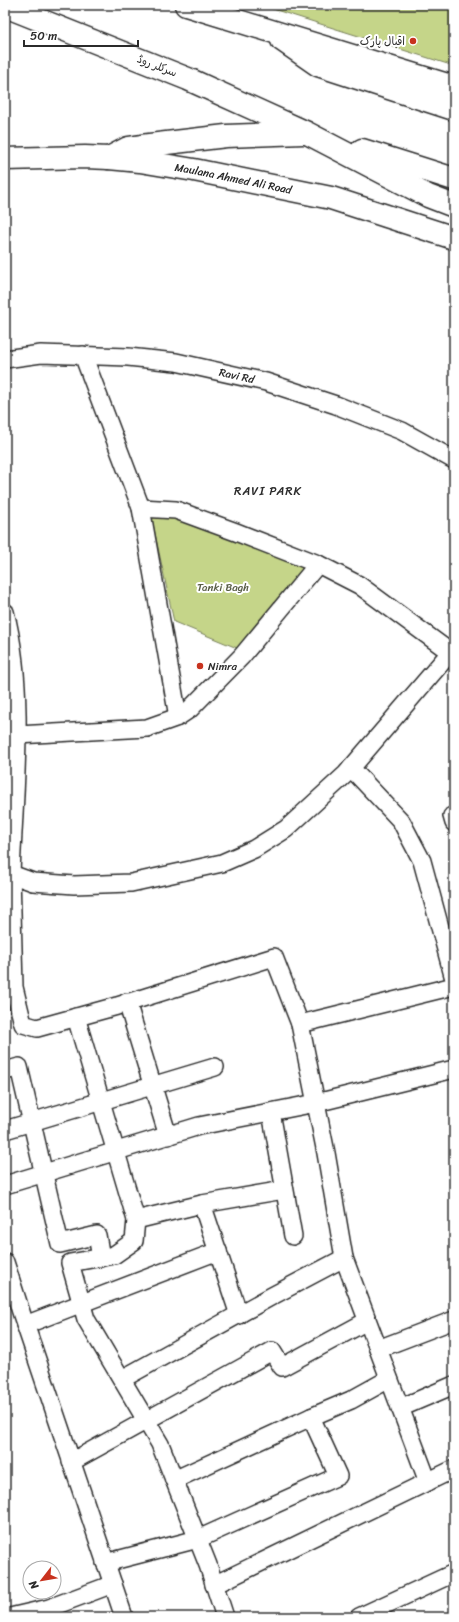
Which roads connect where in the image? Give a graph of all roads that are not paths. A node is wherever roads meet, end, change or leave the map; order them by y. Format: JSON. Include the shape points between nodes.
{"nodes":[{"id":1,"x":186,"y":5,"type":"edge"},
{"id":2,"x":5,"y":6,"type":"edge"},
{"id":3,"x":268,"y":30,"type":"junction"},
{"id":4,"x":454,"y":87,"type":"edge"},
{"id":5,"x":454,"y":109,"type":"edge"},
{"id":6,"x":307,"y":133,"type":"junction"},
{"id":7,"x":109,"y":158,"type":"junction"},
{"id":8,"x":5,"y":159,"type":"edge"},
{"id":9,"x":454,"y":179,"type":"edge"},
{"id":10,"x":454,"y":206,"type":"edge"},
{"id":11,"x":454,"y":238,"type":"edge"},
{"id":12,"x":83,"y":355,"type":"junction"},
{"id":13,"x":5,"y":359,"type":"edge"},
{"id":14,"x":454,"y":460,"type":"edge"},
{"id":15,"x":141,"y":508,"type":"junction"},
{"id":16,"x":318,"y":564,"type":"junction"},
{"id":17,"x":5,"y":612,"type":"edge"},
{"id":18,"x":452,"y":650,"type":"edge"},
{"id":19,"x":178,"y":717,"type":"junction"},
{"id":20,"x":17,"y":735,"type":"junction"},
{"id":21,"x":351,"y":768,"type":"junction"},
{"id":22,"x":8,"y":873,"type":"edge"},
{"id":23,"x":454,"y":979,"type":"edge"},
{"id":24,"x":454,"y":986,"type":"edge"},
{"id":25,"x":127,"y":1002,"type":"junction"},
{"id":26,"x":76,"y":1017,"type":"junction"},
{"id":27,"x":300,"y":1024,"type":"junction"},
{"id":28,"x":216,"y":1067,"type":"dead end"},
{"id":29,"x":454,"y":1068,"type":"edge"},
{"id":30,"x":5,"y":1071,"type":"edge"},
{"id":31,"x":153,"y":1086,"type":"junction"},
{"id":32,"x":101,"y":1101,"type":"junction"},
{"id":33,"x":316,"y":1104,"type":"junction"},
{"id":34,"x":271,"y":1112,"type":"junction"},
{"id":35,"x":32,"y":1122,"type":"junction"},
{"id":36,"x":5,"y":1130,"type":"edge"},
{"id":37,"x":168,"y":1136,"type":"junction"},
{"id":38,"x":116,"y":1152,"type":"junction"},
{"id":39,"x":44,"y":1173,"type":"junction"},
{"id":40,"x":5,"y":1185,"type":"edge"},
{"id":41,"x":284,"y":1190,"type":"junction"},
{"id":42,"x":202,"y":1204,"type":"junction"},
{"id":43,"x":136,"y":1220,"type":"junction"},
{"id":44,"x":293,"y":1236,"type":"dead end"},
{"id":45,"x":218,"y":1251,"type":"junction"},
{"id":46,"x":101,"y":1258,"type":"junction"},
{"id":47,"x":344,"y":1258,"type":"junction"},
{"id":48,"x":5,"y":1262,"type":"edge"},
{"id":49,"x":81,"y":1304,"type":"junction"},
{"id":50,"x":239,"y":1315,"type":"junction"},
{"id":51,"x":454,"y":1320,"type":"edge"},
{"id":52,"x":367,"y":1321,"type":"junction"},
{"id":53,"x":25,"y":1325,"type":"junction"},
{"id":54,"x":378,"y":1349,"type":"junction"},
{"id":55,"x":389,"y":1379,"type":"junction"},
{"id":56,"x":122,"y":1380,"type":"junction"},
{"id":57,"x":454,"y":1385,"type":"edge"},
{"id":58,"x":400,"y":1408,"type":"junction"},
{"id":59,"x":311,"y":1417,"type":"junction"},
{"id":60,"x":146,"y":1420,"type":"junction"},
{"id":61,"x":71,"y":1462,"type":"junction"},
{"id":62,"x":454,"y":1469,"type":"edge"},
{"id":63,"x":174,"y":1480,"type":"junction"},
{"id":64,"x":428,"y":1482,"type":"junction"},
{"id":65,"x":198,"y":1539,"type":"junction"},
{"id":66,"x":105,"y":1563,"type":"junction"},
{"id":67,"x":454,"y":1574,"type":"edge"},
{"id":68,"x":112,"y":1584,"type":"junction"},
{"id":69,"x":214,"y":1585,"type":"junction"},
{"id":70,"x":50,"y":1612,"type":"edge"},
{"id":71,"x":10,"y":1617,"type":"edge"},
{"id":72,"x":124,"y":1617,"type":"edge"},
{"id":73,"x":224,"y":1617,"type":"edge"},
{"id":74,"x":359,"y":1617,"type":"edge"}],
"edges":[{"from":1,"to":3,"type":"main road"},
{"from":2,"to":6,"type":"main road","name":"سرکلر روڈ","via":[[188,78]]},
{"from":3,"to":4,"type":"main road"},
{"from":3,"to":5,"type":"main road","via":[[318,65]]},
{"from":6,"to":7,"type":"main road","via":[[226,136],[141,146],[128,148]]},
{"from":6,"to":9,"type":"main road","name":"سرکلر روڈ"},
{"from":6,"to":10,"type":"main road","name":"سرکلر روڈ","via":[[428,196]]},
{"from":7,"to":8,"type":"main road","name":"Maulana Ahmed Ali Road"},
{"from":7,"to":11,"type":"main road","name":"Maulana Ahmed Ali Road","via":[[194,170],[331,198]]},
{"from":12,"to":13,"type":"street","name":"Ravi Rd","via":[[41,354]]},
{"from":12,"to":14,"type":"street","name":"Ravi Rd","via":[[176,362],[266,382],[336,405],[402,431]]},
{"from":12,"to":15,"type":"street"},
{"from":15,"to":16,"type":"street","via":[[176,510]]},
{"from":15,"to":19,"type":"street"},
{"from":16,"to":18,"type":"street","via":[[359,586]]},
{"from":16,"to":19,"type":"street","via":[[242,656],[190,709]]},
{"from":17,"to":20,"type":"street","via":[[14,670]]},
{"from":18,"to":21,"type":"street"},
{"from":19,"to":20,"type":"street","via":[[147,728]]},
{"from":20,"to":22,"type":"street"},
{"from":21,"to":22,"type":"street","via":[[286,829],[254,849],[222,863],[131,883],[74,885],[33,882]]},
{"from":21,"to":23,"type":"street","via":[[401,821],[422,861]]},
{"from":22,"to":26,"type":"street","via":[[14,987],[23,1024],[37,1028]]},
{"from":24,"to":27,"type":"street"},
{"from":25,"to":26,"type":"street"},
{"from":25,"to":27,"type":"street","via":[[274,957]]},
{"from":25,"to":31,"type":"street"},
{"from":26,"to":32,"type":"street"},
{"from":27,"to":33,"type":"street"},
{"from":28,"to":31,"type":"street"},
{"from":29,"to":33,"type":"street"},
{"from":30,"to":35,"type":"street","via":[[19,1067]]},
{"from":31,"to":32,"type":"street"},
{"from":31,"to":37,"type":"street"},
{"from":32,"to":35,"type":"street"},
{"from":32,"to":38,"type":"street"},
{"from":33,"to":34,"type":"street"},
{"from":33,"to":47,"type":"street"},
{"from":34,"to":37,"type":"street","via":[[199,1126]]},
{"from":34,"to":41,"type":"street"},
{"from":35,"to":36,"type":"street"},
{"from":35,"to":39,"type":"street"},
{"from":37,"to":38,"type":"street"},
{"from":38,"to":39,"type":"street"},
{"from":38,"to":43,"type":"street"},
{"from":39,"to":40,"type":"street"},
{"from":39,"to":46,"type":"street","via":[[60,1244],[97,1235]]},
{"from":41,"to":42,"type":"street"},
{"from":41,"to":44,"type":"street"},
{"from":42,"to":43,"type":"street"},
{"from":42,"to":45,"type":"street"},
{"from":43,"to":46,"type":"street","via":[[134,1241],[114,1255]]},
{"from":45,"to":49,"type":"street"},
{"from":45,"to":50,"type":"street"},
{"from":46,"to":49,"type":"street","via":[[70,1263]]},
{"from":47,"to":50,"type":"street"},
{"from":47,"to":52,"type":"street"},
{"from":48,"to":53,"type":"street"},
{"from":49,"to":53,"type":"street"},
{"from":49,"to":56,"type":"street","via":[[86,1320]]},
{"from":50,"to":56,"type":"street"},
{"from":51,"to":54,"type":"street"},
{"from":52,"to":54,"type":"street"},
{"from":52,"to":60,"type":"street","via":[[282,1366],[272,1351]]},
{"from":53,"to":61,"type":"street"},
{"from":54,"to":55,"type":"street"},
{"from":55,"to":58,"type":"street"},
{"from":55,"to":59,"type":"street","via":[[351,1400]]},
{"from":56,"to":60,"type":"street"},
{"from":57,"to":58,"type":"street"},
{"from":58,"to":64,"type":"street"},
{"from":59,"to":63,"type":"street"},
{"from":59,"to":65,"type":"street","via":[[338,1476]]},
{"from":60,"to":61,"type":"street"},
{"from":60,"to":63,"type":"street","via":[[160,1444]]},
{"from":61,"to":66,"type":"street"},
{"from":62,"to":64,"type":"street"},
{"from":63,"to":65,"type":"street"},
{"from":64,"to":69,"type":"street"},
{"from":65,"to":66,"type":"street"},
{"from":65,"to":69,"type":"street"},
{"from":66,"to":68,"type":"street"},
{"from":67,"to":74,"type":"street"},
{"from":68,"to":70,"type":"street"},
{"from":68,"to":72,"type":"street"},
{"from":69,"to":73,"type":"street"},
{"from":70,"to":71,"type":"street"}]}
